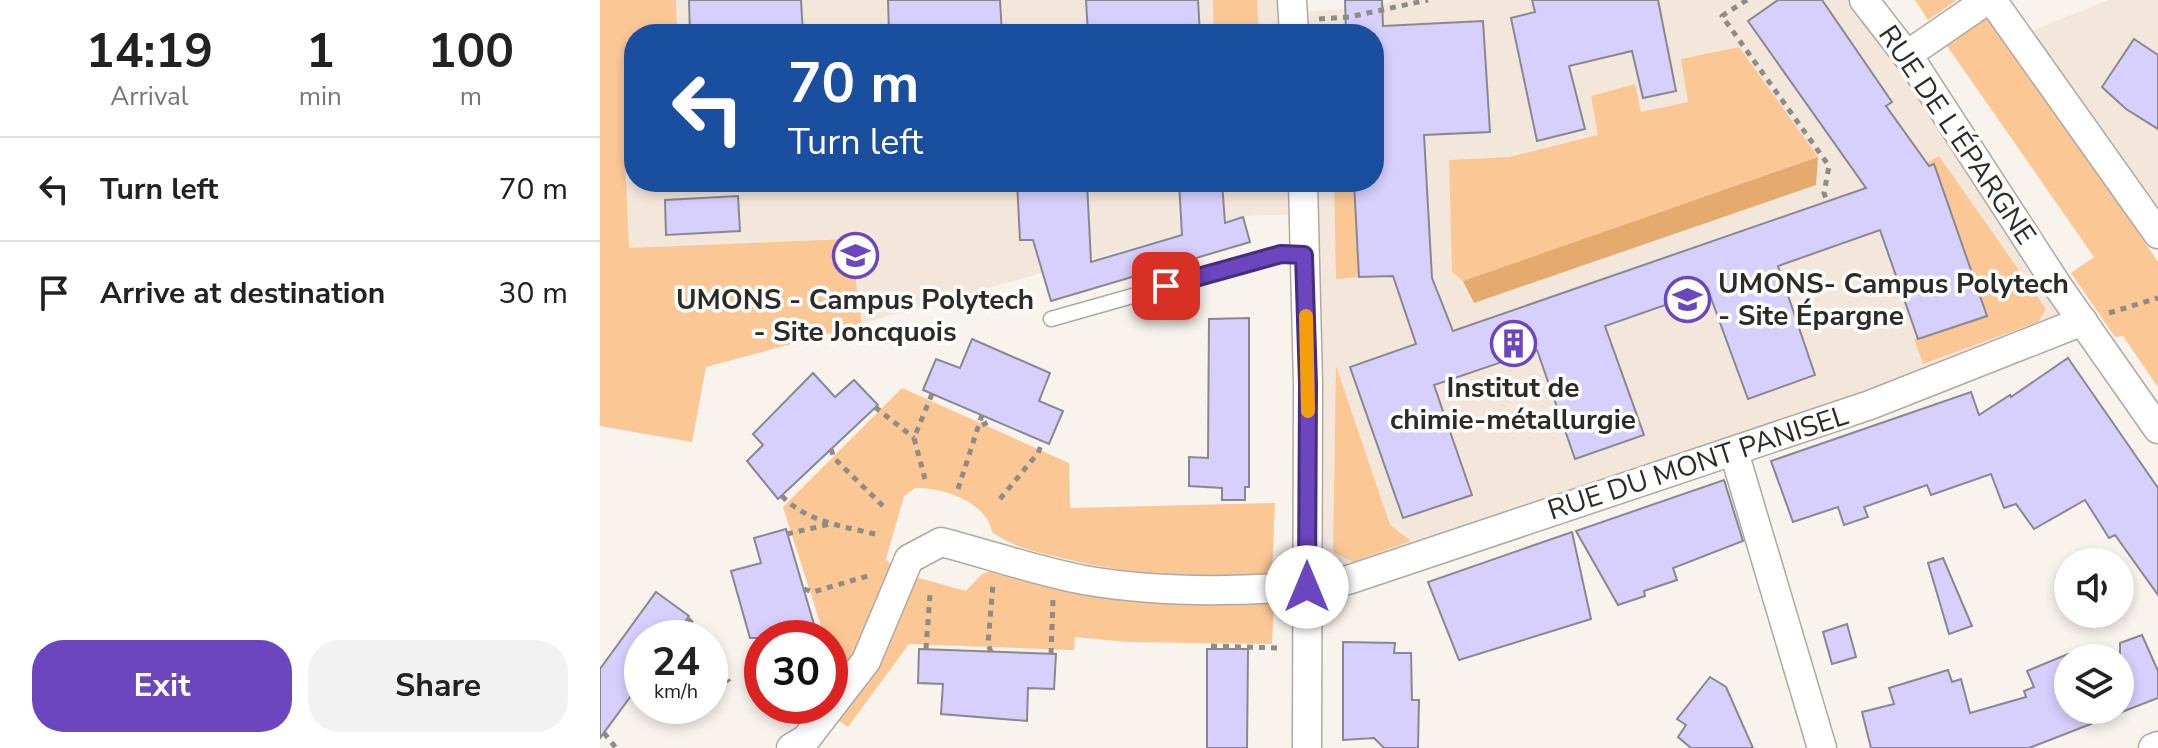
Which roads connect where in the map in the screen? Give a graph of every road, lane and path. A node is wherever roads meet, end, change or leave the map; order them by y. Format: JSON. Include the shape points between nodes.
{"nodes":[{"id":1,"x":1428,"y":0,"type":"edge"},
{"id":2,"x":1747,"y":0,"type":"edge"},
{"id":3,"x":1864,"y":0,"type":"edge"},
{"id":4,"x":1990,"y":0,"type":"edge"},
{"id":5,"x":1293,"y":18,"type":"edge"},
{"id":6,"x":1907,"y":55,"type":"junction"},
{"id":7,"x":1303,"y":192,"type":"edge"},
{"id":8,"x":1827,"y":201,"type":"dead end"},
{"id":9,"x":2158,"y":234,"type":"edge"},
{"id":10,"x":1304,"y":255,"type":"junction"},
{"id":11,"x":2158,"y":298,"type":"edge"},
{"id":12,"x":1051,"y":319,"type":"dead end"},
{"id":13,"x":2083,"y":321,"type":"junction"},
{"id":14,"x":932,"y":394,"type":"dead end"},
{"id":15,"x":875,"y":407,"type":"dead end"},
{"id":16,"x":982,"y":415,"type":"dead end"},
{"id":17,"x":993,"y":420,"type":"dead end"},
{"id":18,"x":981,"y":426,"type":"junction"},
{"id":19,"x":2158,"y":429,"type":"edge"},
{"id":20,"x":914,"y":438,"type":"junction"},
{"id":21,"x":1043,"y":441,"type":"dead end"},
{"id":22,"x":831,"y":449,"type":"dead end"},
{"id":23,"x":1734,"y":452,"type":"junction"},
{"id":24,"x":825,"y":455,"type":"dead end"},
{"id":25,"x":834,"y":458,"type":"junction"},
{"id":26,"x":925,"y":479,"type":"dead end"},
{"id":27,"x":958,"y":489,"type":"dead end"},
{"id":28,"x":782,"y":496,"type":"dead end"},
{"id":29,"x":1000,"y":499,"type":"dead end"},
{"id":30,"x":886,"y":509,"type":"dead end"},
{"id":31,"x":831,"y":524,"type":"junction"},
{"id":32,"x":787,"y":534,"type":"dead end"},
{"id":33,"x":879,"y":535,"type":"dead end"},
{"id":34,"x":880,"y":572,"type":"dead end"},
{"id":35,"x":993,"y":579,"type":"dead end"},
{"id":36,"x":1307,"y":587,"type":"junction"},
{"id":37,"x":804,"y":589,"type":"dead end"},
{"id":38,"x":1054,"y":591,"type":"dead end"},
{"id":39,"x":813,"y":592,"type":"junction"},
{"id":40,"x":930,"y":594,"type":"dead end"},
{"id":41,"x":807,"y":598,"type":"dead end"},
{"id":42,"x":1211,"y":646,"type":"dead end"},
{"id":43,"x":1280,"y":648,"type":"dead end"},
{"id":44,"x":926,"y":649,"type":"dead end"},
{"id":45,"x":987,"y":652,"type":"dead end"},
{"id":46,"x":1051,"y":654,"type":"dead end"},
{"id":47,"x":604,"y":733,"type":"dead end"},
{"id":48,"x":616,"y":748,"type":"edge"},
{"id":49,"x":791,"y":748,"type":"edge"},
{"id":50,"x":1307,"y":748,"type":"edge"},
{"id":51,"x":1822,"y":748,"type":"edge"}],
"edges":[{"from":1,"to":5,"type":"path","via":[[1349,17]]},
{"from":2,"to":8,"type":"path","via":[[1722,16],[1829,166]]},
{"from":3,"to":6,"type":"street","name":"RUE DE L'ÉPARGNE"},
{"from":4,"to":6,"type":"street"},
{"from":4,"to":9,"type":"street"},
{"from":6,"to":13,"type":"street","name":"RUE DE L'ÉPARGNE"},
{"from":7,"to":10,"type":"street"},
{"from":10,"to":12,"type":"lane","via":[[1281,254]]},
{"from":10,"to":36,"type":"street"},
{"from":11,"to":13,"type":"path"},
{"from":13,"to":19,"type":"street","name":"RUE DE L'ÉPARGNE"},
{"from":13,"to":23,"type":"street","name":"RUE DU MONT PANISEL"},
{"from":14,"to":20,"type":"path"},
{"from":15,"to":20,"type":"path"},
{"from":16,"to":18,"type":"path"},
{"from":17,"to":18,"type":"path"},
{"from":18,"to":27,"type":"path"},
{"from":20,"to":26,"type":"path"},
{"from":21,"to":29,"type":"path"},
{"from":22,"to":25,"type":"path"},
{"from":23,"to":36,"type":"street","name":"RUE DU MONT PANISEL","via":[[1348,580]]},
{"from":23,"to":51,"type":"street"},
{"from":24,"to":25,"type":"path"},
{"from":25,"to":30,"type":"path"},
{"from":28,"to":31,"type":"path","via":[[791,506]]},
{"from":31,"to":32,"type":"path"},
{"from":31,"to":33,"type":"path"},
{"from":34,"to":39,"type":"path"},
{"from":35,"to":45,"type":"path"},
{"from":36,"to":49,"type":"street","name":"RUE DU MONT PANISEL","via":[[1140,587],[1082,579],[941,542],[909,559],[866,661],[806,739]]},
{"from":36,"to":50,"type":"street"},
{"from":37,"to":39,"type":"path"},
{"from":38,"to":46,"type":"path"},
{"from":39,"to":41,"type":"path"},
{"from":40,"to":44,"type":"path"},
{"from":42,"to":43,"type":"path"},
{"from":47,"to":48,"type":"path"}]}
